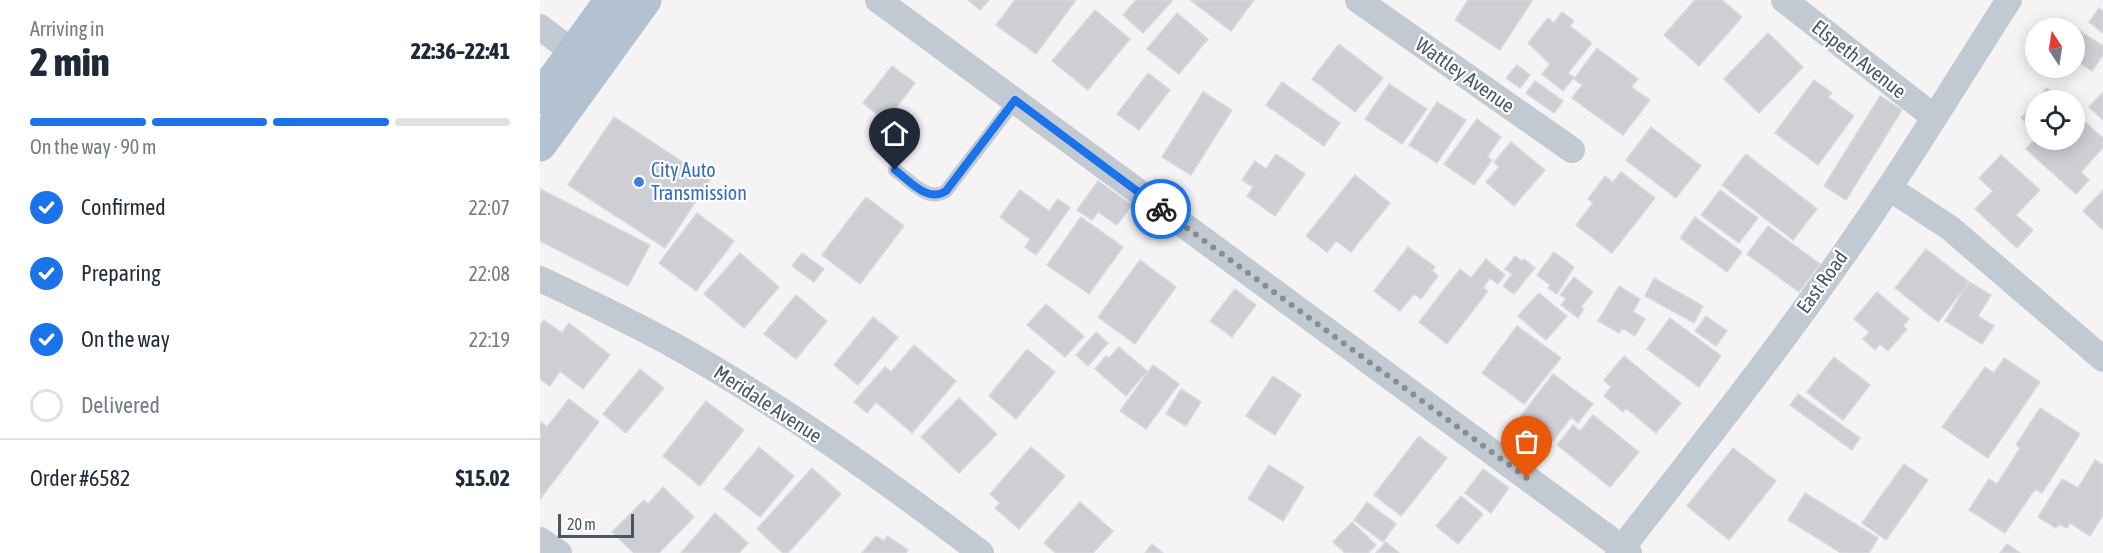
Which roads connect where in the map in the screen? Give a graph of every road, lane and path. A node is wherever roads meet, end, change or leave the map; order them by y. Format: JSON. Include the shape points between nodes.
{"nodes":[{"id":1,"x":611,"y":0,"type":"edge"},
{"id":2,"x":645,"y":0,"type":"edge"},
{"id":3,"x":878,"y":0,"type":"edge"},
{"id":4,"x":1358,"y":0,"type":"edge"},
{"id":5,"x":1784,"y":0,"type":"edge"},
{"id":6,"x":2009,"y":0,"type":"edge"},
{"id":7,"x":540,"y":27,"type":"edge"},
{"id":8,"x":574,"y":53,"type":"junction"},
{"id":9,"x":540,"y":98,"type":"edge"},
{"id":10,"x":1015,"y":100,"type":"junction"},
{"id":11,"x":1934,"y":117,"type":"junction"},
{"id":12,"x":540,"y":145,"type":"edge"},
{"id":13,"x":1572,"y":150,"type":"dead end"},
{"id":14,"x":895,"y":170,"type":"dead end"},
{"id":15,"x":1889,"y":188,"type":"junction"},
{"id":16,"x":540,"y":279,"type":"edge"},
{"id":17,"x":2103,"y":358,"type":"edge"},
{"id":18,"x":540,"y":540,"type":"edge"},
{"id":19,"x":1623,"y":551,"type":"edge"},
{"id":20,"x":559,"y":553,"type":"edge"},
{"id":21,"x":981,"y":553,"type":"edge"}],
"edges":[{"from":1,"to":8,"type":"main road"},
{"from":2,"to":12,"type":"main road"},
{"from":3,"to":10,"type":"street"},
{"from":4,"to":13,"type":"street","name":"Wattley Avenue"},
{"from":5,"to":11,"type":"street","name":"Elspeth Avenue"},
{"from":6,"to":11,"type":"street","name":"East Road"},
{"from":7,"to":8,"type":"street"},
{"from":8,"to":9,"type":"main road"},
{"from":10,"to":14,"type":"lane","via":[[946,191],[938,196],[930,196]]},
{"from":10,"to":19,"type":"street"},
{"from":11,"to":15,"type":"street","name":"East Road"},
{"from":15,"to":17,"type":"street","via":[[1950,228]]},
{"from":15,"to":19,"type":"street","name":"East Road"},
{"from":16,"to":21,"type":"street","name":"Meridale Avenue","via":[[674,345],[735,382],[851,458]]},
{"from":18,"to":20,"type":"street"}]}
